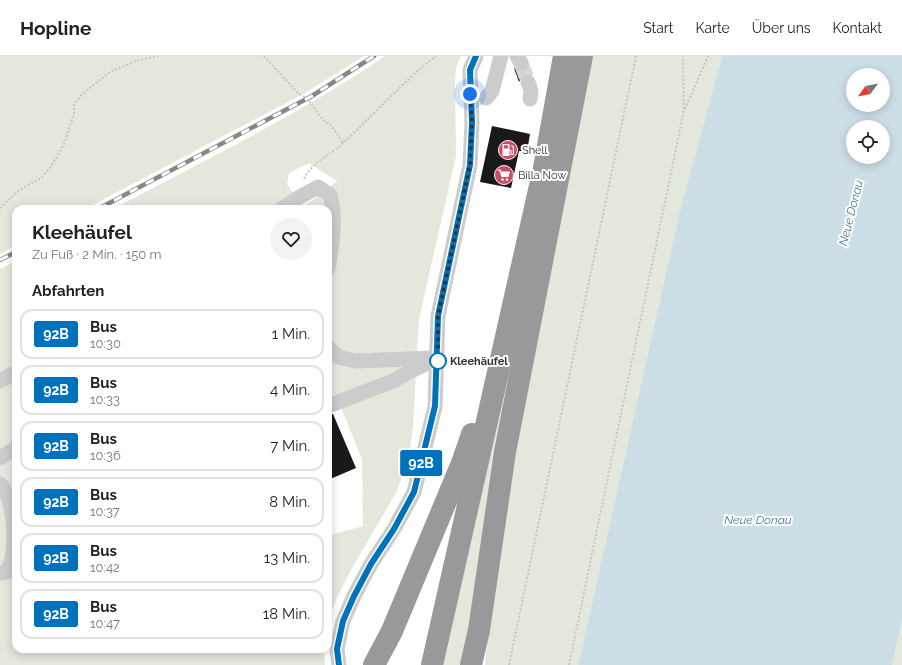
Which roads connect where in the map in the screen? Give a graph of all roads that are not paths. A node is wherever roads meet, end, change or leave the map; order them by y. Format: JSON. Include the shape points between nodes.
{"nodes":[{"id":1,"x":476,"y":56,"type":"edge"},
{"id":2,"x":501,"y":56,"type":"edge"},
{"id":3,"x":564,"y":56,"type":"edge"},
{"id":4,"x":582,"y":56,"type":"edge"},
{"id":5,"x":528,"y":82,"type":"tunnel mouth"},
{"id":6,"x":486,"y":98,"type":"dead end"},
{"id":7,"x":530,"y":99,"type":"dead end"},
{"id":8,"x":288,"y":205,"type":"edge"},
{"id":9,"x":332,"y":205,"type":"edge"},
{"id":10,"x":332,"y":206,"type":"edge"},
{"id":11,"x":332,"y":244,"type":"edge"},
{"id":12,"x":504,"y":345,"type":"junction"},
{"id":13,"x":332,"y":352,"type":"edge"},
{"id":14,"x":438,"y":358,"type":"junction"},
{"id":15,"x":12,"y":374,"type":"edge"},
{"id":16,"x":0,"y":381,"type":"edge"},
{"id":17,"x":332,"y":405,"type":"edge"},
{"id":18,"x":12,"y":450,"type":"edge"},
{"id":19,"x":0,"y":458,"type":"edge"},
{"id":20,"x":0,"y":484,"type":"edge"},
{"id":21,"x":12,"y":520,"type":"edge"},
{"id":22,"x":12,"y":562,"type":"edge"},
{"id":23,"x":0,"y":573,"type":"edge"},
{"id":24,"x":479,"y":630,"type":"junction"},
{"id":25,"x":339,"y":665,"type":"edge"},
{"id":26,"x":374,"y":665,"type":"edge"},
{"id":27,"x":432,"y":665,"type":"edge"},
{"id":28,"x":471,"y":665,"type":"edge"},
{"id":29,"x":478,"y":665,"type":"edge"}],
"edges":[{"from":1,"to":14,"type":"street","via":[[470,70],[470,165],[438,316]]},
{"from":2,"to":6,"type":"street","via":[[492,91]]},
{"from":3,"to":12,"type":"highway","via":[[544,168]]},
{"from":4,"to":24,"type":"highway","via":[[505,452]]},
{"from":5,"to":7,"type":"street"},
{"from":8,"to":9,"type":"street","via":[[318,187],[330,195]]},
{"from":10,"to":11,"type":"street"},
{"from":12,"to":26,"type":"highway","via":[[462,463],[392,631]]},
{"from":12,"to":27,"type":"highway"},
{"from":13,"to":14,"type":"street","via":[[338,357],[356,360]]},
{"from":14,"to":17,"type":"street","via":[[393,382]]},
{"from":14,"to":25,"type":"street","via":[[435,406],[414,492],[371,564],[343,621],[337,649]]},
{"from":15,"to":16,"type":"street"},
{"from":18,"to":19,"type":"street"},
{"from":20,"to":21,"type":"street","via":[[8,496]]},
{"from":22,"to":23,"type":"street","via":[[7,572]]},
{"from":24,"to":28,"type":"highway"},
{"from":24,"to":29,"type":"highway"}]}
